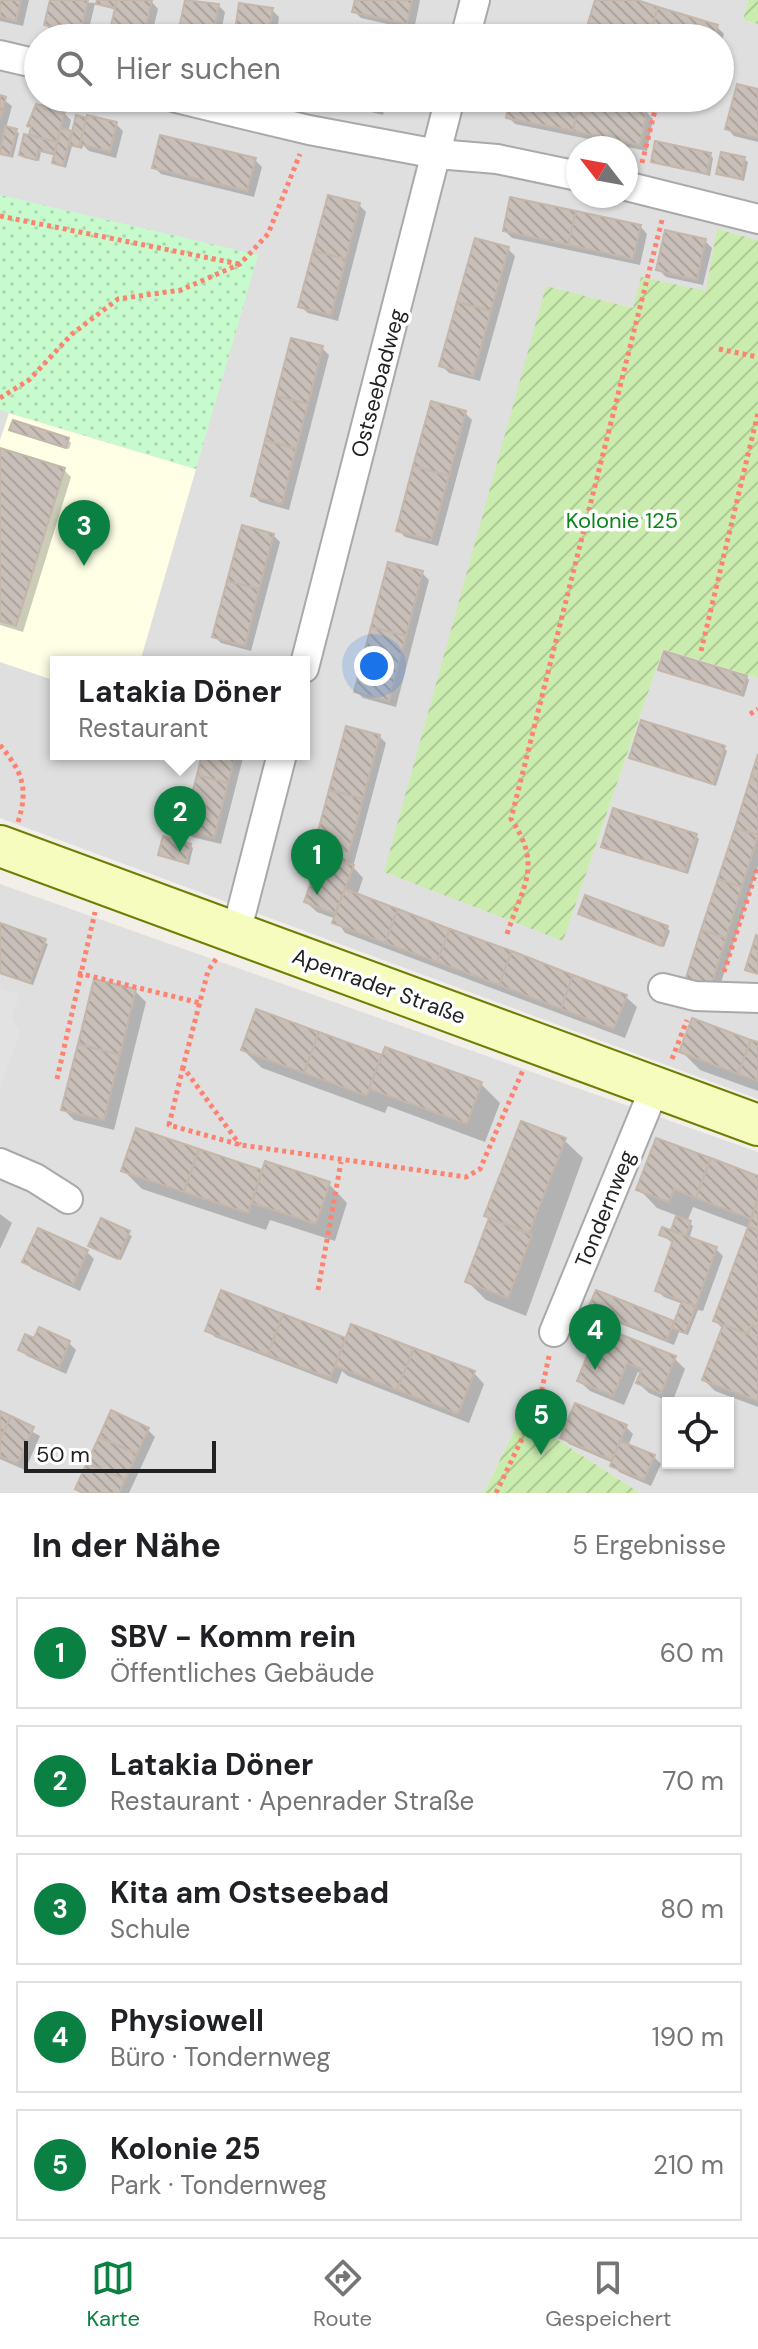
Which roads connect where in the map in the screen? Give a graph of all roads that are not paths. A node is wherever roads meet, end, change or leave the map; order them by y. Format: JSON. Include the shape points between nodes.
{"nodes":[{"id":1,"x":475,"y":0,"type":"edge"},
{"id":2,"x":469,"y":24,"type":"edge"},
{"id":3,"x":0,"y":55,"type":"edge"},
{"id":4,"x":24,"y":61,"type":"edge"},
{"id":5,"x":234,"y":112,"type":"edge"},
{"id":6,"x":447,"y":112,"type":"edge"},
{"id":7,"x":437,"y":154,"type":"junction"},
{"id":8,"x":566,"y":173,"type":"edge"},
{"id":9,"x":638,"y":189,"type":"edge"},
{"id":10,"x":758,"y":219,"type":"edge"},
{"id":11,"x":307,"y":656,"type":"edge"},
{"id":12,"x":280,"y":760,"type":"edge"},
{"id":13,"x":4,"y":848,"type":"edge"},
{"id":14,"x":236,"y":933,"type":"junction"},
{"id":15,"x":663,"y":988,"type":"dead end"},
{"id":16,"x":758,"y":998,"type":"edge"},
{"id":17,"x":655,"y":1087,"type":"junction"},
{"id":18,"x":758,"y":1125,"type":"edge"},
{"id":19,"x":0,"y":1163,"type":"edge"},
{"id":20,"x":68,"y":1199,"type":"dead end"},
{"id":21,"x":554,"y":1332,"type":"road end"}],
"edges":[{"from":1,"to":2,"type":"street"},
{"from":3,"to":4,"type":"street"},
{"from":5,"to":7,"type":"street"},
{"from":6,"to":7,"type":"street","name":"Ostseebadweg"},
{"from":7,"to":8,"type":"street","via":[[497,159]]},
{"from":7,"to":11,"type":"street","name":"Ostseebadweg"},
{"from":9,"to":10,"type":"street"},
{"from":12,"to":14,"type":"street"},
{"from":13,"to":14,"type":"main road","name":"Apenrader Straße"},
{"from":14,"to":17,"type":"main road","name":"Apenrader Straße"},
{"from":15,"to":16,"type":"street","via":[[706,997]]},
{"from":17,"to":18,"type":"main road","name":"Apenrader Straße"},
{"from":17,"to":21,"type":"street","name":"Tondernweg"},
{"from":19,"to":20,"type":"street"}]}
